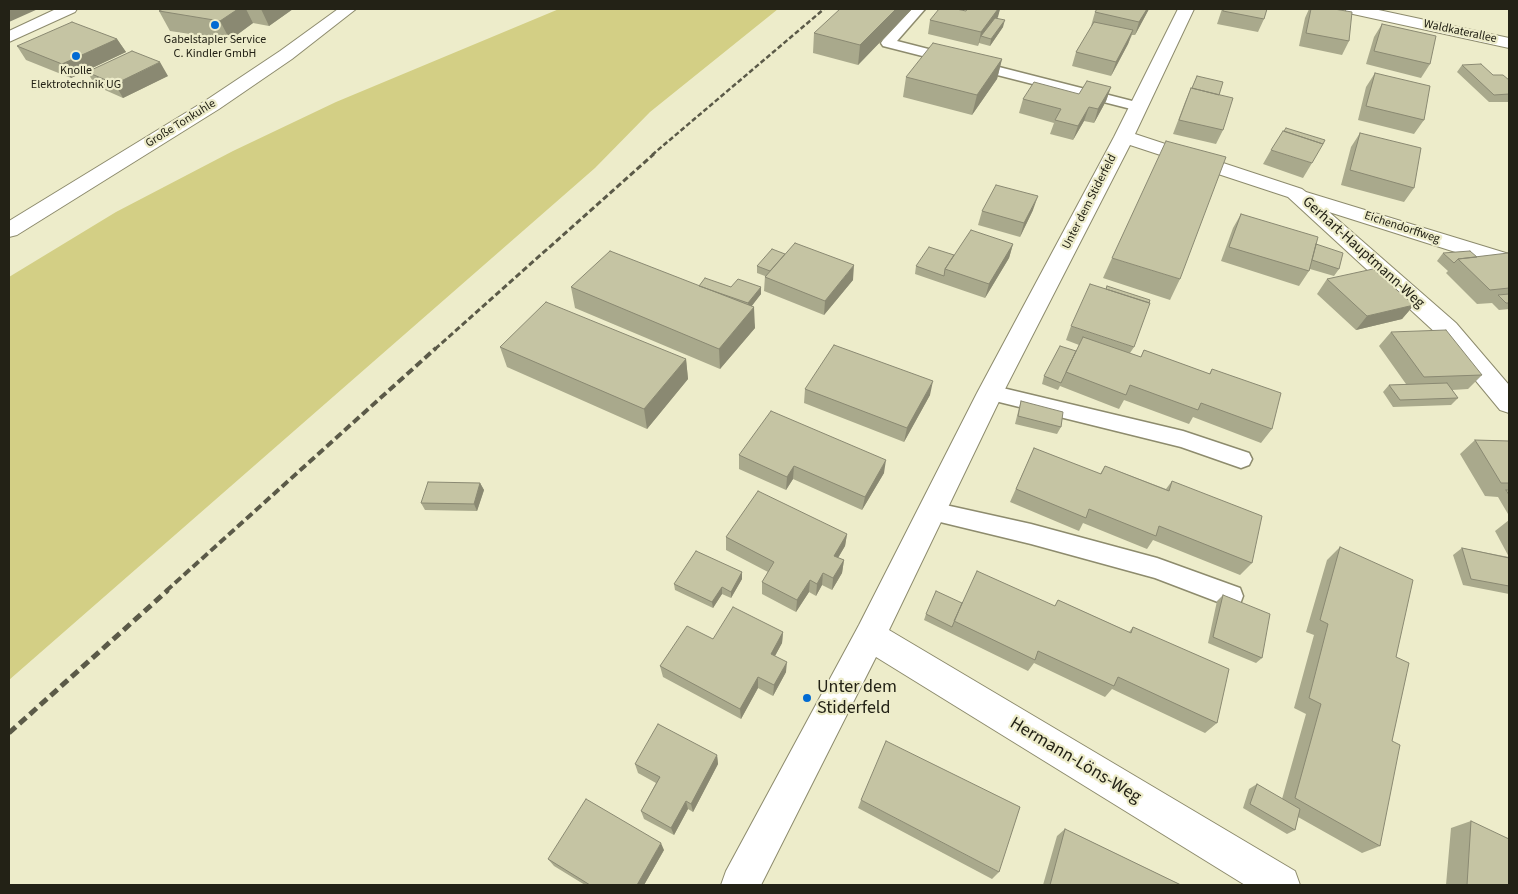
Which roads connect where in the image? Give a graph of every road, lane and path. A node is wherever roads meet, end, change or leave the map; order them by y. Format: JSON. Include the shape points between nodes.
{"nodes":[{"id":1,"x":69,"y":9,"type":"edge"},
{"id":2,"x":348,"y":9,"type":"edge"},
{"id":3,"x":919,"y":9,"type":"edge"},
{"id":4,"x":1186,"y":9,"type":"edge"},
{"id":5,"x":1353,"y":9,"type":"edge"},
{"id":6,"x":9,"y":37,"type":"edge"},
{"id":7,"x":1509,"y":43,"type":"edge"},
{"id":8,"x":1139,"y":107,"type":"junction"},
{"id":9,"x":1124,"y":137,"type":"junction"},
{"id":10,"x":1295,"y":193,"type":"junction"},
{"id":11,"x":9,"y":230,"type":"edge"},
{"id":12,"x":1509,"y":262,"type":"edge"},
{"id":13,"x":990,"y":394,"type":"junction"},
{"id":14,"x":1509,"y":403,"type":"edge"},
{"id":15,"x":1241,"y":459,"type":"dead end"},
{"id":16,"x":932,"y":511,"type":"junction"},
{"id":17,"x":1231,"y":596,"type":"edge"},
{"id":18,"x":870,"y":636,"type":"junction"},
{"id":19,"x":740,"y":885,"type":"edge"},
{"id":20,"x":1281,"y":885,"type":"edge"}],
"edges":[{"from":1,"to":6,"type":"street"},
{"from":2,"to":11,"type":"street","name":"Große Tonkuhle","via":[[212,105]]},
{"from":3,"to":8,"type":"lane","via":[[888,44]]},
{"from":4,"to":8,"type":"street","name":"Unter dem Stiderfeld"},
{"from":5,"to":7,"type":"street","name":"Waldkaterallee"},
{"from":8,"to":9,"type":"street","name":"Unter dem Stiderfeld"},
{"from":9,"to":10,"type":"street","name":"Gerhart-Hauptmann-Weg"},
{"from":9,"to":13,"type":"street","name":"Unter dem Stiderfeld"},
{"from":10,"to":12,"type":"street","name":"Eichendorffweg"},
{"from":10,"to":14,"type":"street","name":"Gerhart-Hauptmann-Weg","via":[[1448,329]]},
{"from":13,"to":15,"type":"lane","via":[[1183,439]]},
{"from":13,"to":16,"type":"street","name":"Unter dem Stiderfeld"},
{"from":16,"to":17,"type":"lane","via":[[1157,568]]},
{"from":16,"to":18,"type":"street","name":"Unter dem Stiderfeld"},
{"from":18,"to":19,"type":"street","name":"Unter dem Stiderfeld"},
{"from":18,"to":20,"type":"street","name":"Hermann-Löns-Weg"}]}
